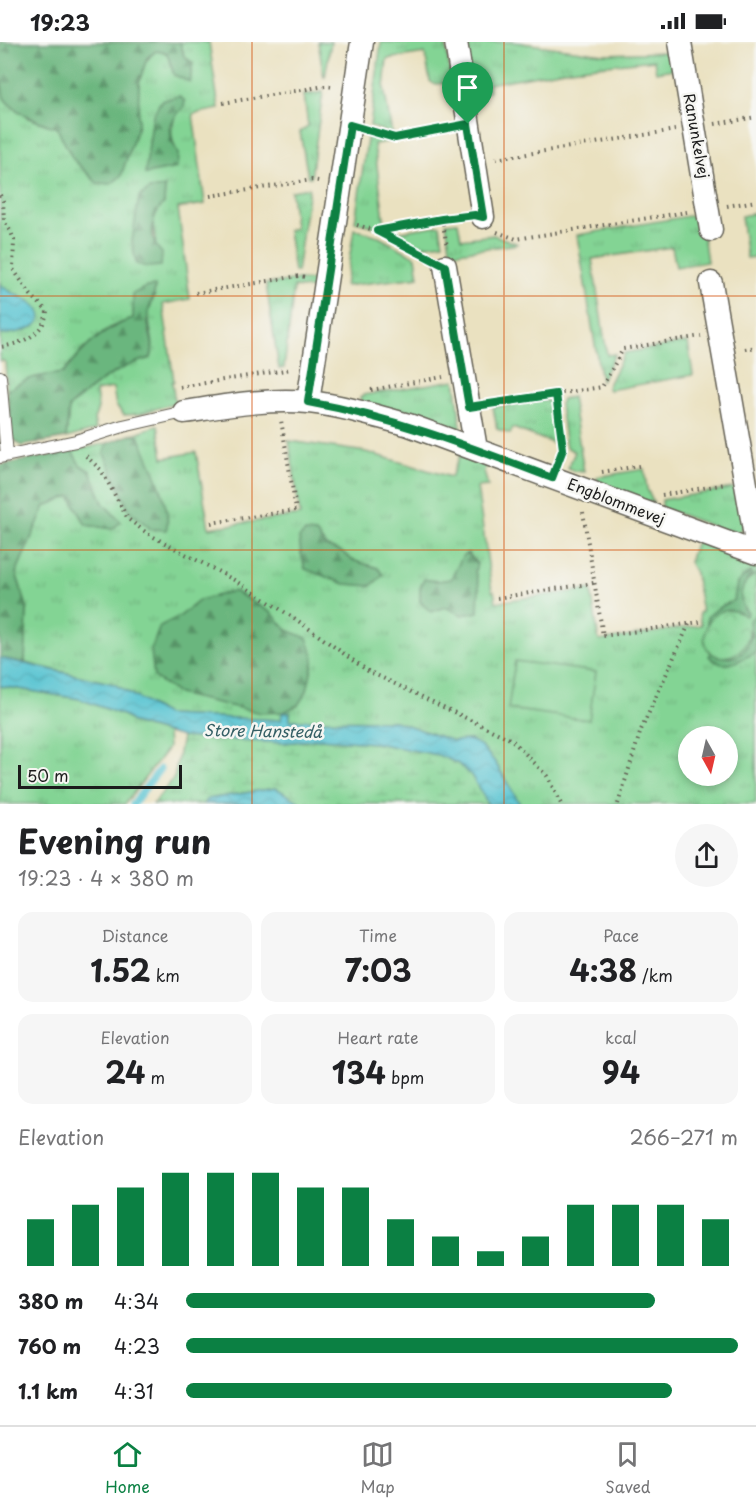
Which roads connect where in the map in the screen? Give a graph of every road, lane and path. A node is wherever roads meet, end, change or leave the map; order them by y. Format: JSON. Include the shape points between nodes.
{"nodes":[{"id":1,"x":362,"y":42,"type":"edge"},
{"id":2,"x":456,"y":42,"type":"edge"},
{"id":3,"x":680,"y":42,"type":"edge"},
{"id":4,"x":355,"y":91,"type":"junction"},
{"id":5,"x":223,"y":103,"type":"dead end"},
{"id":6,"x":756,"y":117,"type":"edge"},
{"id":7,"x":468,"y":124,"type":"junction"},
{"id":8,"x":350,"y":125,"type":"junction"},
{"id":9,"x":694,"y":127,"type":"junction"},
{"id":10,"x":474,"y":162,"type":"junction"},
{"id":11,"x":341,"y":184,"type":"junction"},
{"id":12,"x":0,"y":195,"type":"edge"},
{"id":13,"x":210,"y":196,"type":"dead end"},
{"id":14,"x":756,"y":201,"type":"edge"},
{"id":15,"x":483,"y":217,"type":"junction"},
{"id":16,"x":710,"y":219,"type":"junction"},
{"id":17,"x":335,"y":220,"type":"junction"},
{"id":18,"x":377,"y":231,"type":"junction"},
{"id":19,"x":445,"y":266,"type":"joint"},
{"id":20,"x":326,"y":280,"type":"junction"},
{"id":21,"x":711,"y":283,"type":"dead end"},
{"id":22,"x":196,"y":292,"type":"dead end"},
{"id":23,"x":720,"y":333,"type":"junction"},
{"id":24,"x":0,"y":346,"type":"edge"},
{"id":25,"x":313,"y":367,"type":"junction"},
{"id":26,"x":463,"y":374,"type":"junction"},
{"id":27,"x":0,"y":377,"type":"edge"},
{"id":28,"x":180,"y":387,"type":"dead end"},
{"id":29,"x":556,"y":394,"type":"junction"},
{"id":30,"x":278,"y":402,"type":"junction"},
{"id":31,"x":308,"y":402,"type":"junction"},
{"id":32,"x":469,"y":407,"type":"junction"},
{"id":33,"x":356,"y":411,"type":"junction"},
{"id":34,"x":184,"y":412,"type":"joint"},
{"id":35,"x":76,"y":441,"type":"junction"},
{"id":36,"x":477,"y":449,"type":"junction"},
{"id":37,"x":3,"y":456,"type":"edge"},
{"id":38,"x":639,"y":466,"type":"dead end"},
{"id":39,"x":552,"y":478,"type":"junction"},
{"id":40,"x":746,"y":481,"type":"junction"},
{"id":41,"x":580,"y":489,"type":"junction"},
{"id":42,"x":659,"y":519,"type":"junction"},
{"id":43,"x":211,"y":523,"type":"dead end"},
{"id":44,"x":756,"y":542,"type":"edge"},
{"id":45,"x":756,"y":553,"type":"edge"},
{"id":46,"x":594,"y":584,"type":"junction"},
{"id":47,"x":497,"y":598,"type":"dead end"},
{"id":48,"x":699,"y":622,"type":"dead end"},
{"id":49,"x":689,"y":624,"type":"junction"},
{"id":50,"x":561,"y":804,"type":"edge"},
{"id":51,"x":618,"y":804,"type":"edge"}],
"edges":[{"from":1,"to":4,"type":"street"},
{"from":2,"to":7,"type":"street"},
{"from":3,"to":9,"type":"street","name":"Ranunkelvej"},
{"from":4,"to":5,"type":"path","via":[[325,86]]},
{"from":4,"to":8,"type":"street"},
{"from":6,"to":9,"type":"path"},
{"from":7,"to":8,"type":"path","via":[[395,138]]},
{"from":7,"to":10,"type":"street"},
{"from":8,"to":11,"type":"street"},
{"from":9,"to":10,"type":"path"},
{"from":9,"to":16,"type":"street","name":"Ranunkelvej"},
{"from":10,"to":15,"type":"street"},
{"from":11,"to":13,"type":"path","via":[[312,180]]},
{"from":11,"to":17,"type":"street"},
{"from":12,"to":24,"type":"path","via":[[4,221],[14,240],[14,269],[46,311],[45,323],[36,333]]},
{"from":14,"to":16,"type":"path"},
{"from":15,"to":16,"type":"path","via":[[493,231],[516,239]]},
{"from":15,"to":18,"type":"path","via":[[442,219]]},
{"from":17,"to":18,"type":"path"},
{"from":17,"to":20,"type":"street"},
{"from":18,"to":19,"type":"path"},
{"from":19,"to":26,"type":"street"},
{"from":20,"to":22,"type":"path","via":[[298,276]]},
{"from":20,"to":25,"type":"street"},
{"from":21,"to":23,"type":"street"},
{"from":23,"to":29,"type":"path","via":[[623,349],[602,387]]},
{"from":23,"to":40,"type":"street"},
{"from":25,"to":28,"type":"path"},
{"from":25,"to":31,"type":"street"},
{"from":26,"to":32,"type":"street"},
{"from":26,"to":33,"type":"path","via":[[355,393]]},
{"from":27,"to":37,"type":"lane"},
{"from":29,"to":32,"type":"path"},
{"from":29,"to":39,"type":"path","via":[[563,449]]},
{"from":30,"to":31,"type":"street","name":"Engblommevej"},
{"from":30,"to":34,"type":"street","name":"Engblommevej"},
{"from":30,"to":43,"type":"path","via":[[296,510]]},
{"from":31,"to":33,"type":"street","name":"Engblommevej"},
{"from":32,"to":36,"type":"street"},
{"from":33,"to":36,"type":"street","name":"Engblommevej"},
{"from":34,"to":35,"type":"lane"},
{"from":35,"to":37,"type":"lane"},
{"from":35,"to":50,"type":"path","via":[[101,470],[128,519],[148,534],[234,580],[368,671],[512,740],[547,776]]},
{"from":36,"to":39,"type":"street","name":"Engblommevej"},
{"from":38,"to":41,"type":"path","via":[[585,476]]},
{"from":39,"to":41,"type":"street","name":"Engblommevej"},
{"from":40,"to":42,"type":"path","via":[[658,496]]},
{"from":40,"to":44,"type":"street"},
{"from":41,"to":42,"type":"street","name":"Engblommevej"},
{"from":41,"to":46,"type":"path"},
{"from":42,"to":45,"type":"street","name":"Engblommevej"},
{"from":46,"to":47,"type":"path"},
{"from":46,"to":49,"type":"path","via":[[603,636]]},
{"from":48,"to":49,"type":"path"},
{"from":49,"to":51,"type":"path","via":[[641,730]]}]}
